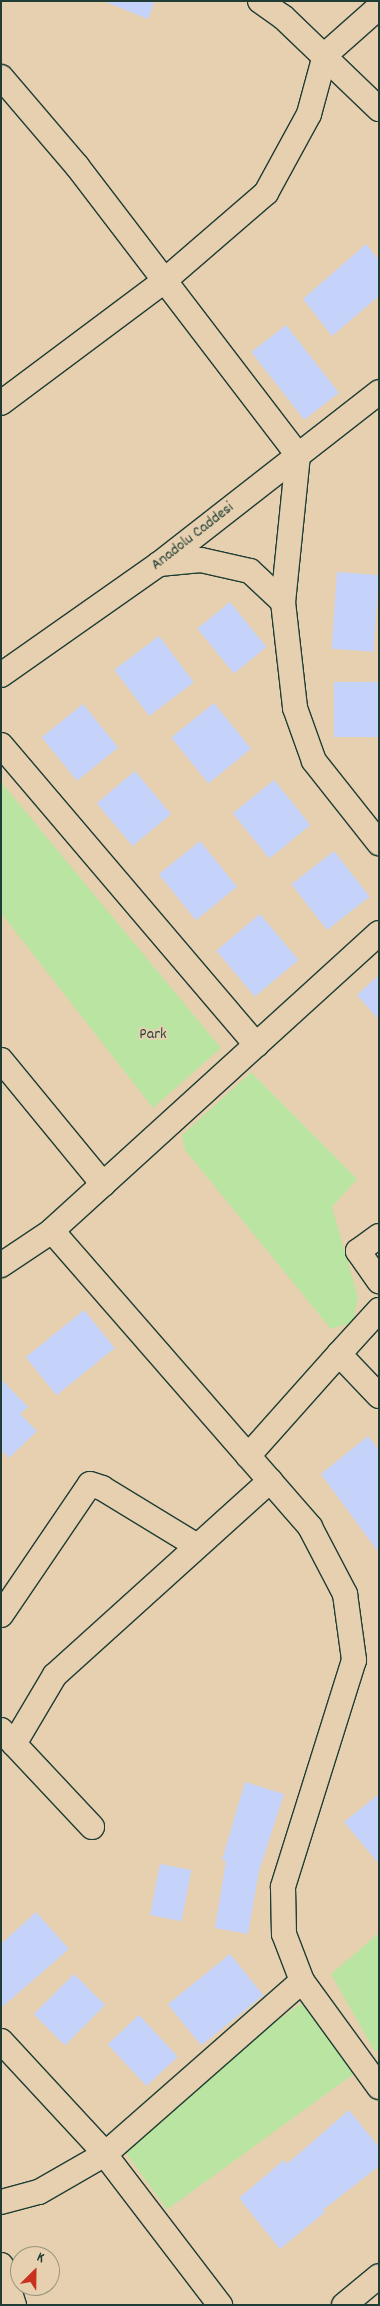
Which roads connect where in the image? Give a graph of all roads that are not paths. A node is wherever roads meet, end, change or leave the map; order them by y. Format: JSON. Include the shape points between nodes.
{"nodes":[{"id":1,"x":260,"y":1,"type":"edge"},
{"id":2,"x":379,"y":7,"type":"edge"},
{"id":3,"x":325,"y":55,"type":"junction"},
{"id":4,"x":1,"y":77,"type":"edge"},
{"id":5,"x":379,"y":108,"type":"edge"},
{"id":6,"x":164,"y":281,"type":"junction"},
{"id":7,"x":375,"y":402,"type":"edge"},
{"id":8,"x":1,"y":403,"type":"edge"},
{"id":9,"x":298,"y":455,"type":"junction"},
{"id":10,"x":159,"y":564,"type":"junction"},
{"id":11,"x":283,"y":602,"type":"junction"},
{"id":12,"x":1,"y":676,"type":"edge"},
{"id":13,"x":1,"y":746,"type":"edge"},
{"id":14,"x":379,"y":842,"type":"edge"},
{"id":15,"x":379,"y":933,"type":"edge"},
{"id":16,"x":256,"y":1045,"type":"junction"},
{"id":17,"x":1,"y":1060,"type":"edge"},
{"id":18,"x":103,"y":1184,"type":"junction"},
{"id":19,"x":52,"y":1231,"type":"junction"},
{"id":20,"x":379,"y":1236,"type":"edge"},
{"id":21,"x":1,"y":1265,"type":"edge"},
{"id":22,"x":379,"y":1281,"type":"edge"},
{"id":23,"x":379,"y":1310,"type":"edge"},
{"id":24,"x":339,"y":1354,"type":"junction"},
{"id":25,"x":379,"y":1396,"type":"edge"},
{"id":26,"x":248,"y":1456,"type":"junction"},
{"id":27,"x":270,"y":1481,"type":"junction"},
{"id":28,"x":197,"y":1546,"type":"junction"},
{"id":29,"x":1,"y":1615,"type":"edge"},
{"id":30,"x":8,"y":1737,"type":"edge"},
{"id":31,"x":92,"y":1827,"type":"dead end"},
{"id":32,"x":302,"y":1981,"type":"junction"},
{"id":33,"x":1,"y":2041,"type":"edge"},
{"id":34,"x":375,"y":2073,"type":"edge"},
{"id":35,"x":105,"y":2154,"type":"junction"},
{"id":36,"x":1,"y":2202,"type":"edge"},
{"id":37,"x":1,"y":2265,"type":"edge"},
{"id":38,"x":379,"y":2276,"type":"edge"},
{"id":39,"x":14,"y":2305,"type":"edge"},
{"id":40,"x":220,"y":2305,"type":"edge"},
{"id":41,"x":344,"y":2305,"type":"edge"}],
"edges":[{"from":1,"to":3,"type":"street"},
{"from":2,"to":3,"type":"street"},
{"from":3,"to":5,"type":"street"},
{"from":3,"to":6,"type":"street","via":[[309,114],[266,193]]},
{"from":4,"to":6,"type":"street","via":[[77,166]]},
{"from":6,"to":8,"type":"street"},
{"from":6,"to":9,"type":"street"},
{"from":7,"to":9,"type":"street","name":"Anadolu Caddesi"},
{"from":9,"to":10,"type":"street","name":"Anadolu Caddesi"},
{"from":9,"to":11,"type":"street"},
{"from":10,"to":11,"type":"street","via":[[202,560],[250,571]]},
{"from":10,"to":12,"type":"street","name":"Anadolu Caddesi"},
{"from":11,"to":14,"type":"street","via":[[295,708],[314,761]]},
{"from":13,"to":16,"type":"street"},
{"from":15,"to":16,"type":"street"},
{"from":16,"to":18,"type":"street"},
{"from":17,"to":18,"type":"street"},
{"from":18,"to":19,"type":"street"},
{"from":19,"to":21,"type":"street"},
{"from":19,"to":26,"type":"street"},
{"from":20,"to":22,"type":"street","via":[[358,1251]]},
{"from":23,"to":24,"type":"street"},
{"from":24,"to":25,"type":"street"},
{"from":24,"to":26,"type":"street"},
{"from":26,"to":27,"type":"street"},
{"from":27,"to":28,"type":"street"},
{"from":27,"to":32,"type":"street","via":[[310,1527],[344,1594],[354,1660],[283,1888],[284,1934]]},
{"from":28,"to":29,"type":"street","via":[[102,1488],[90,1484]]},
{"from":28,"to":30,"type":"street","via":[[55,1675]]},
{"from":30,"to":31,"type":"street"},
{"from":32,"to":34,"type":"street"},
{"from":32,"to":35,"type":"street"},
{"from":33,"to":35,"type":"street"},
{"from":35,"to":36,"type":"street","via":[[39,2192]]},
{"from":35,"to":40,"type":"street"},
{"from":37,"to":39,"type":"street"},
{"from":38,"to":41,"type":"street"}]}
